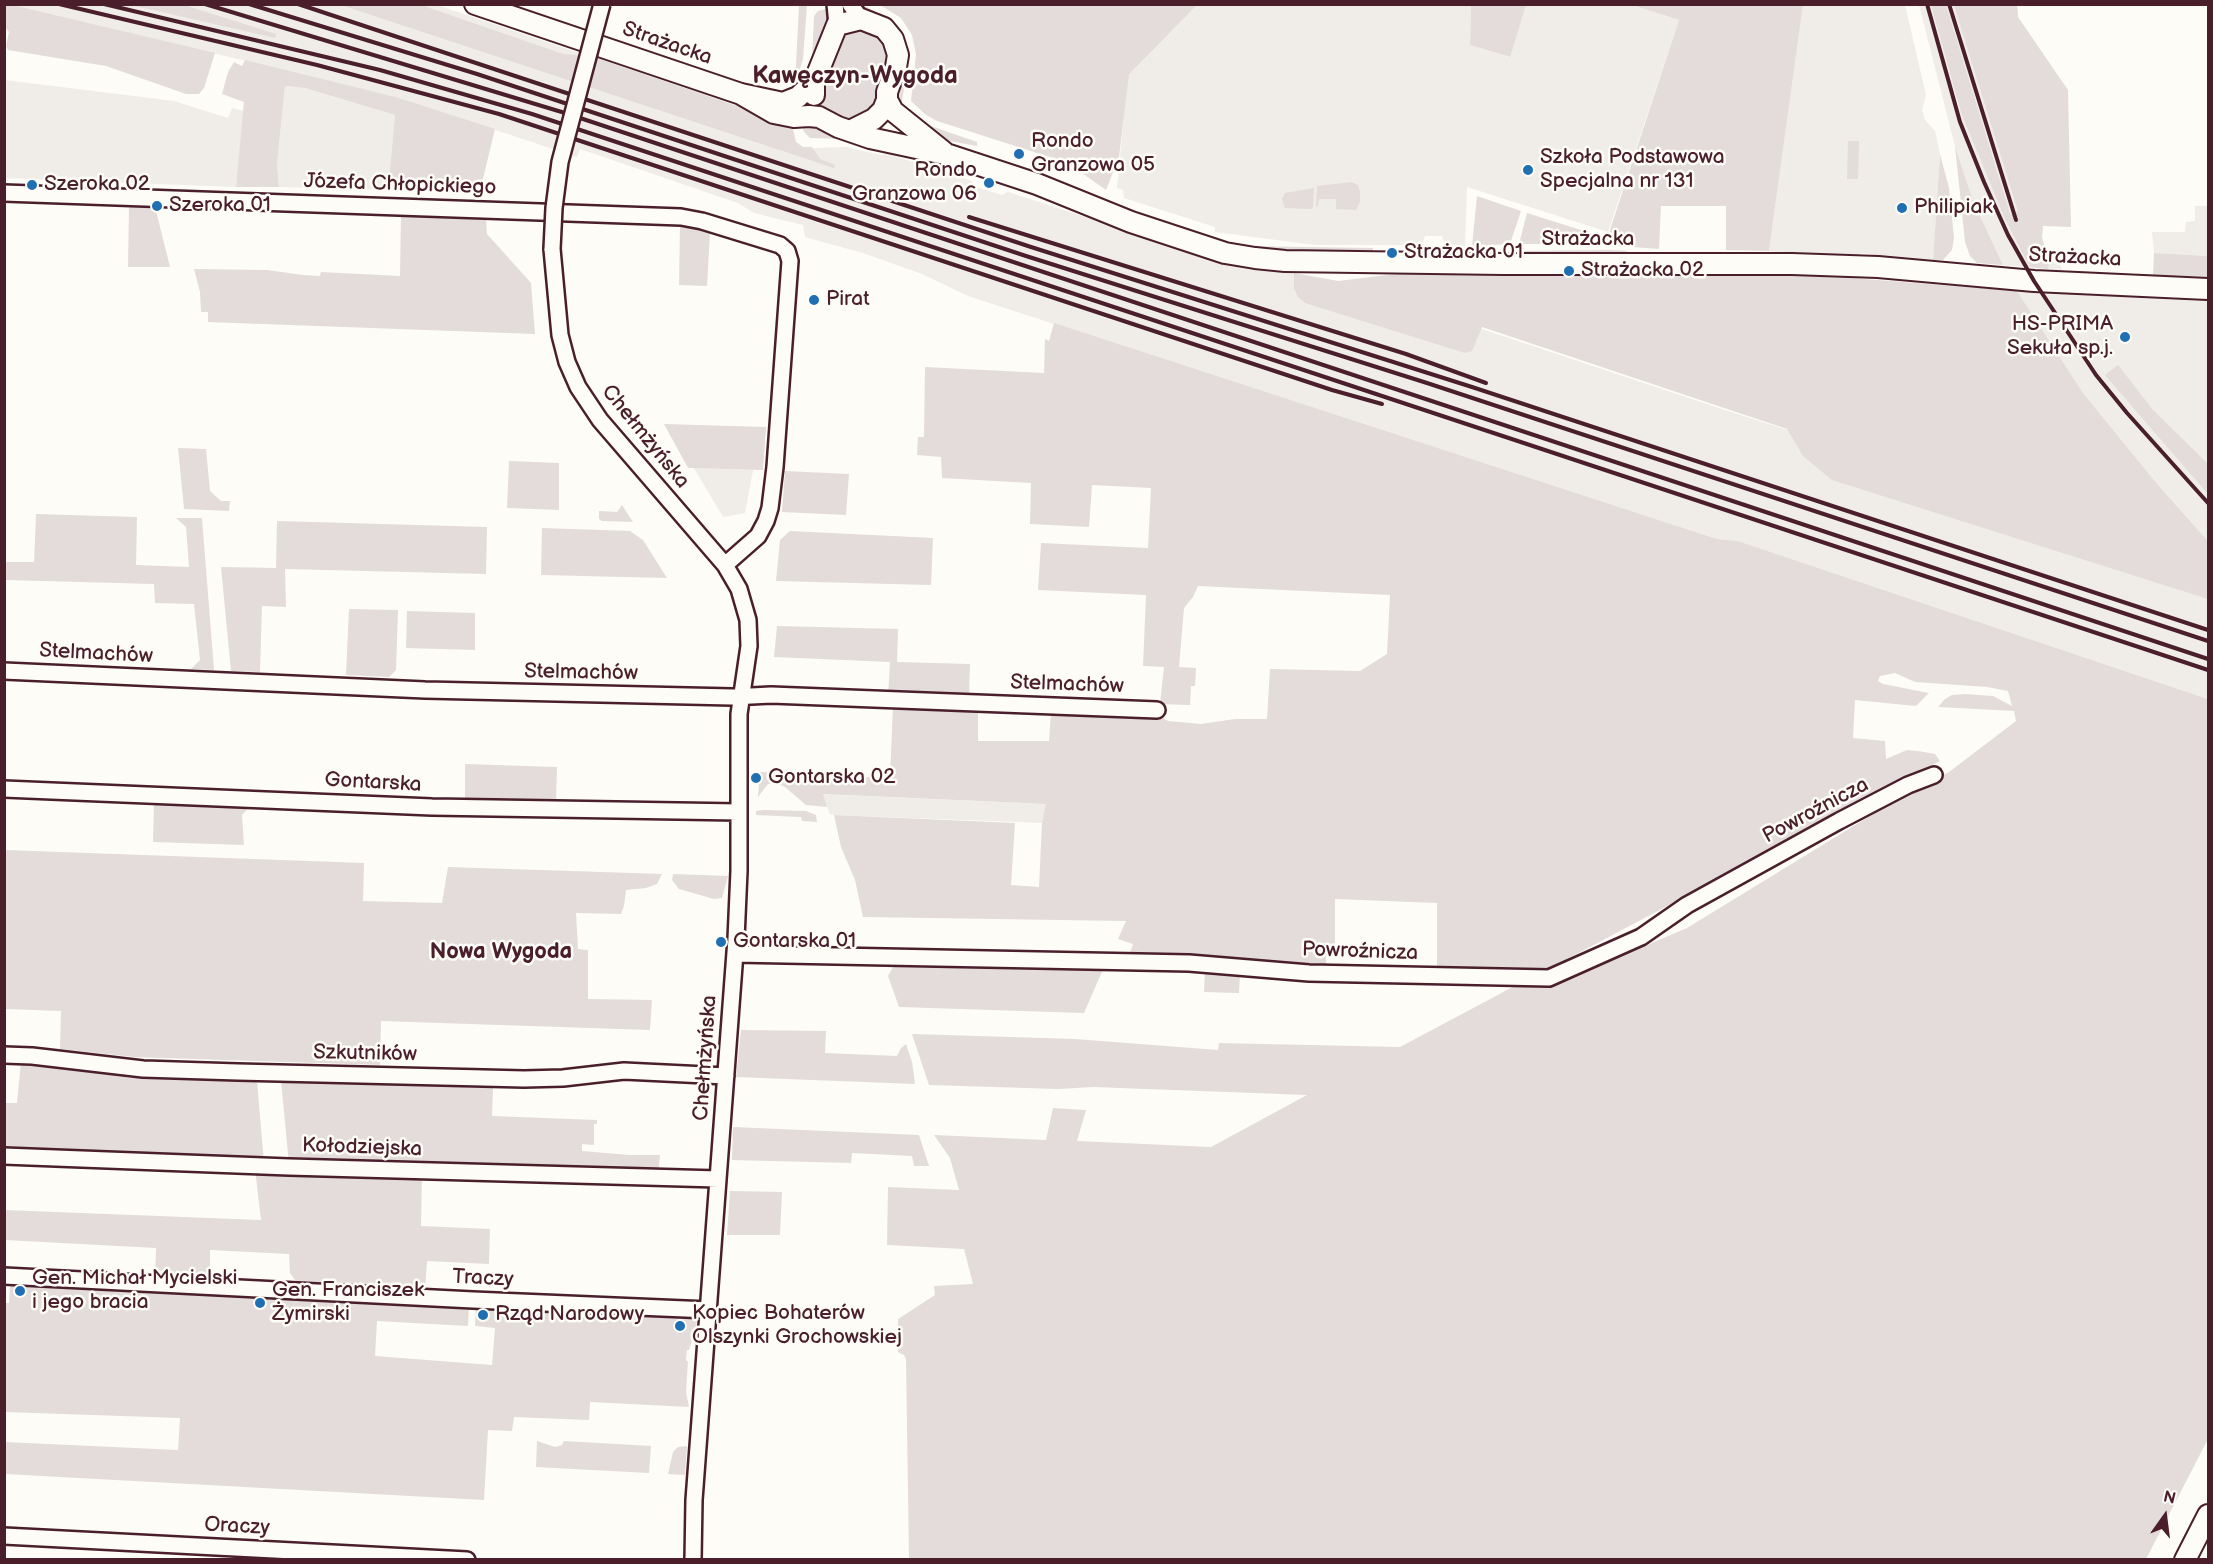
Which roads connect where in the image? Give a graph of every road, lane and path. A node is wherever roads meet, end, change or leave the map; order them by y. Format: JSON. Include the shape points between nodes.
{"nodes":[{"id":1,"x":475,"y":4,"type":"edge"},
{"id":2,"x":602,"y":4,"type":"edge"},
{"id":3,"x":835,"y":4,"type":"edge"},
{"id":4,"x":856,"y":12,"type":"edge"},
{"id":5,"x":837,"y":25,"type":"junction"},
{"id":6,"x":814,"y":82,"type":"junction"},
{"id":7,"x":741,"y":94,"type":"junction"},
{"id":8,"x":887,"y":100,"type":"junction"},
{"id":9,"x":819,"y":117,"type":"junction"},
{"id":10,"x":852,"y":130,"type":"junction"},
{"id":11,"x":949,"y":155,"type":"junction"},
{"id":12,"x":4,"y":193,"type":"edge"},
{"id":13,"x":2208,"y":289,"type":"edge"},
{"id":14,"x":724,"y":565,"type":"junction"},
{"id":15,"x":4,"y":671,"type":"edge"},
{"id":16,"x":741,"y":697,"type":"junction"},
{"id":17,"x":1157,"y":710,"type":"dead end"},
{"id":18,"x":1934,"y":775,"type":"dead end"},
{"id":19,"x":4,"y":789,"type":"edge"},
{"id":20,"x":739,"y":812,"type":"junction"},
{"id":21,"x":735,"y":954,"type":"junction"},
{"id":22,"x":4,"y":1055,"type":"edge"},
{"id":23,"x":726,"y":1076,"type":"junction"},
{"id":24,"x":4,"y":1156,"type":"edge"},
{"id":25,"x":718,"y":1179,"type":"junction"},
{"id":26,"x":4,"y":1276,"type":"edge"},
{"id":27,"x":709,"y":1310,"type":"junction"},
{"id":28,"x":2208,"y":1515,"type":"edge"},
{"id":29,"x":4,"y":1536,"type":"edge"},
{"id":30,"x":467,"y":1560,"type":"edge"},
{"id":31,"x":693,"y":1560,"type":"edge"},
{"id":32,"x":2185,"y":1560,"type":"edge"}],
"edges":[{"from":1,"to":7,"type":"main road","name":"Strażacka"},
{"from":2,"to":14,"type":"street","name":"Chełmżyńska","bridge":true,"via":[[560,162],[554,208],[552,249],[560,334],[578,387],[600,420]]},
{"from":3,"to":5,"type":"street"},
{"from":4,"to":5,"type":"main road"},
{"from":4,"to":8,"type":"main road","via":[[884,28],[896,47],[897,64]]},
{"from":5,"to":6,"type":"main road"},
{"from":6,"to":7,"type":"main road","name":"Strażacka","via":[[798,97],[783,103]]},
{"from":6,"to":9,"type":"main road"},
{"from":7,"to":9,"type":"main road","name":"Strażacka","via":[[781,116]]},
{"from":8,"to":10,"type":"main road","via":[[874,119]]},
{"from":8,"to":11,"type":"main road","name":"Strażacka","via":[[893,111]]},
{"from":9,"to":10,"type":"main road"},
{"from":10,"to":11,"type":"main road","name":"Strażacka","via":[[870,138]]},
{"from":11,"to":13,"type":"main road","name":"Strażacka","via":[[1037,184],[1131,222],[1225,253],[1255,258],[1513,264],[1792,264]]},
{"from":12,"to":14,"type":"street","name":"Józefa Chłopickiego","via":[[681,217],[777,244],[787,251],[789,269],[770,508],[755,540]]},
{"from":14,"to":16,"type":"street","name":"Chełmżyńska","via":[[739,589],[748,620],[749,646]]},
{"from":15,"to":16,"type":"street","name":"Stelmachów","via":[[425,690]]},
{"from":16,"to":17,"type":"street","name":"Stelmachów"},
{"from":16,"to":20,"type":"street","name":"Chełmżyńska"},
{"from":18,"to":21,"type":"street","name":"Powroźnicza","via":[[1848,816],[1687,905],[1641,937],[1549,978],[1309,973],[1189,963]]},
{"from":19,"to":20,"type":"street","name":"Gontarska","via":[[432,807]]},
{"from":20,"to":21,"type":"street","name":"Chełmżyńska"},
{"from":21,"to":23,"type":"street","name":"Chełmżyńska"},
{"from":22,"to":23,"type":"street","name":"Szkutników","via":[[143,1069],[524,1079],[624,1071]]},
{"from":23,"to":25,"type":"street","name":"Chełmżyńska"},
{"from":24,"to":25,"type":"street","name":"Kołodziejska"},
{"from":25,"to":27,"type":"street","name":"Chełmżyńska"},
{"from":26,"to":27,"type":"street","name":"Traczy"},
{"from":27,"to":31,"type":"street","name":"Chełmżyńska"},
{"from":28,"to":32,"type":"main road"},
{"from":29,"to":30,"type":"street","name":"Oraczy"}]}
